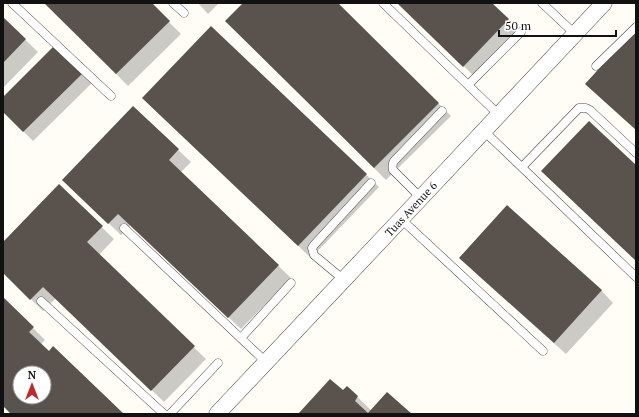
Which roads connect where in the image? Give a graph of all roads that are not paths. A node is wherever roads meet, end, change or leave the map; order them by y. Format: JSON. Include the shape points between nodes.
{"nodes":[{"id":1,"x":12,"y":3,"type":"edge"},
{"id":2,"x":173,"y":3,"type":"edge"},
{"id":3,"x":383,"y":3,"type":"edge"},
{"id":4,"x":542,"y":3,"type":"edge"},
{"id":5,"x":604,"y":3,"type":"edge"},
{"id":6,"x":184,"y":13,"type":"dead end"},
{"id":7,"x":636,"y":27,"type":"edge"},
{"id":8,"x":521,"y":32,"type":"dead end"},
{"id":9,"x":575,"y":34,"type":"junction"},
{"id":10,"x":596,"y":66,"type":"dead end"},
{"id":11,"x":468,"y":85,"type":"junction"},
{"id":12,"x":111,"y":96,"type":"dead end"},
{"id":13,"x":442,"y":111,"type":"dead end"},
{"id":14,"x":499,"y":115,"type":"junction"},
{"id":15,"x":484,"y":131,"type":"junction"},
{"id":16,"x":636,"y":153,"type":"edge"},
{"id":17,"x":522,"y":167,"type":"junction"},
{"id":18,"x":371,"y":184,"type":"dead end"},
{"id":19,"x":422,"y":198,"type":"junction"},
{"id":20,"x":401,"y":219,"type":"junction"},
{"id":21,"x":124,"y":228,"type":"dead end"},
{"id":22,"x":636,"y":277,"type":"edge"},
{"id":23,"x":344,"y":280,"type":"junction"},
{"id":24,"x":291,"y":283,"type":"dead end"},
{"id":25,"x":41,"y":301,"type":"dead end"},
{"id":26,"x":241,"y":338,"type":"junction"},
{"id":27,"x":543,"y":350,"type":"dead end"},
{"id":28,"x":266,"y":362,"type":"junction"},
{"id":29,"x":218,"y":363,"type":"dead end"},
{"id":30,"x":164,"y":414,"type":"edge"},
{"id":31,"x":170,"y":414,"type":"edge"},
{"id":32,"x":217,"y":414,"type":"edge"}],
"edges":[{"from":1,"to":12,"type":"lane"},
{"from":2,"to":6,"type":"lane"},
{"from":3,"to":11,"type":"lane"},
{"from":4,"to":9,"type":"lane"},
{"from":5,"to":9,"type":"street","name":"Tuas Avenue 6"},
{"from":7,"to":10,"type":"lane"},
{"from":8,"to":11,"type":"lane"},
{"from":9,"to":14,"type":"street","name":"Tuas Avenue 6"},
{"from":11,"to":14,"type":"lane"},
{"from":13,"to":19,"type":"lane","via":[[392,164],[393,170]]},
{"from":14,"to":15,"type":"street","name":"Tuas Avenue 6"},
{"from":15,"to":17,"type":"lane"},
{"from":15,"to":19,"type":"street","name":"Tuas Avenue 6"},
{"from":16,"to":17,"type":"lane","via":[[590,110],[579,108]]},
{"from":17,"to":22,"type":"lane"},
{"from":18,"to":23,"type":"lane","via":[[312,248],[314,255]]},
{"from":19,"to":20,"type":"street","name":"Tuas Avenue 6"},
{"from":20,"to":23,"type":"street","name":"Tuas Avenue 6"},
{"from":20,"to":27,"type":"lane"},
{"from":21,"to":26,"type":"lane"},
{"from":23,"to":28,"type":"street","name":"Tuas Avenue 6"},
{"from":24,"to":26,"type":"lane"},
{"from":25,"to":30,"type":"lane"},
{"from":26,"to":28,"type":"lane"},
{"from":28,"to":32,"type":"street","name":"Tuas Avenue 6"},
{"from":29,"to":31,"type":"lane"}]}
